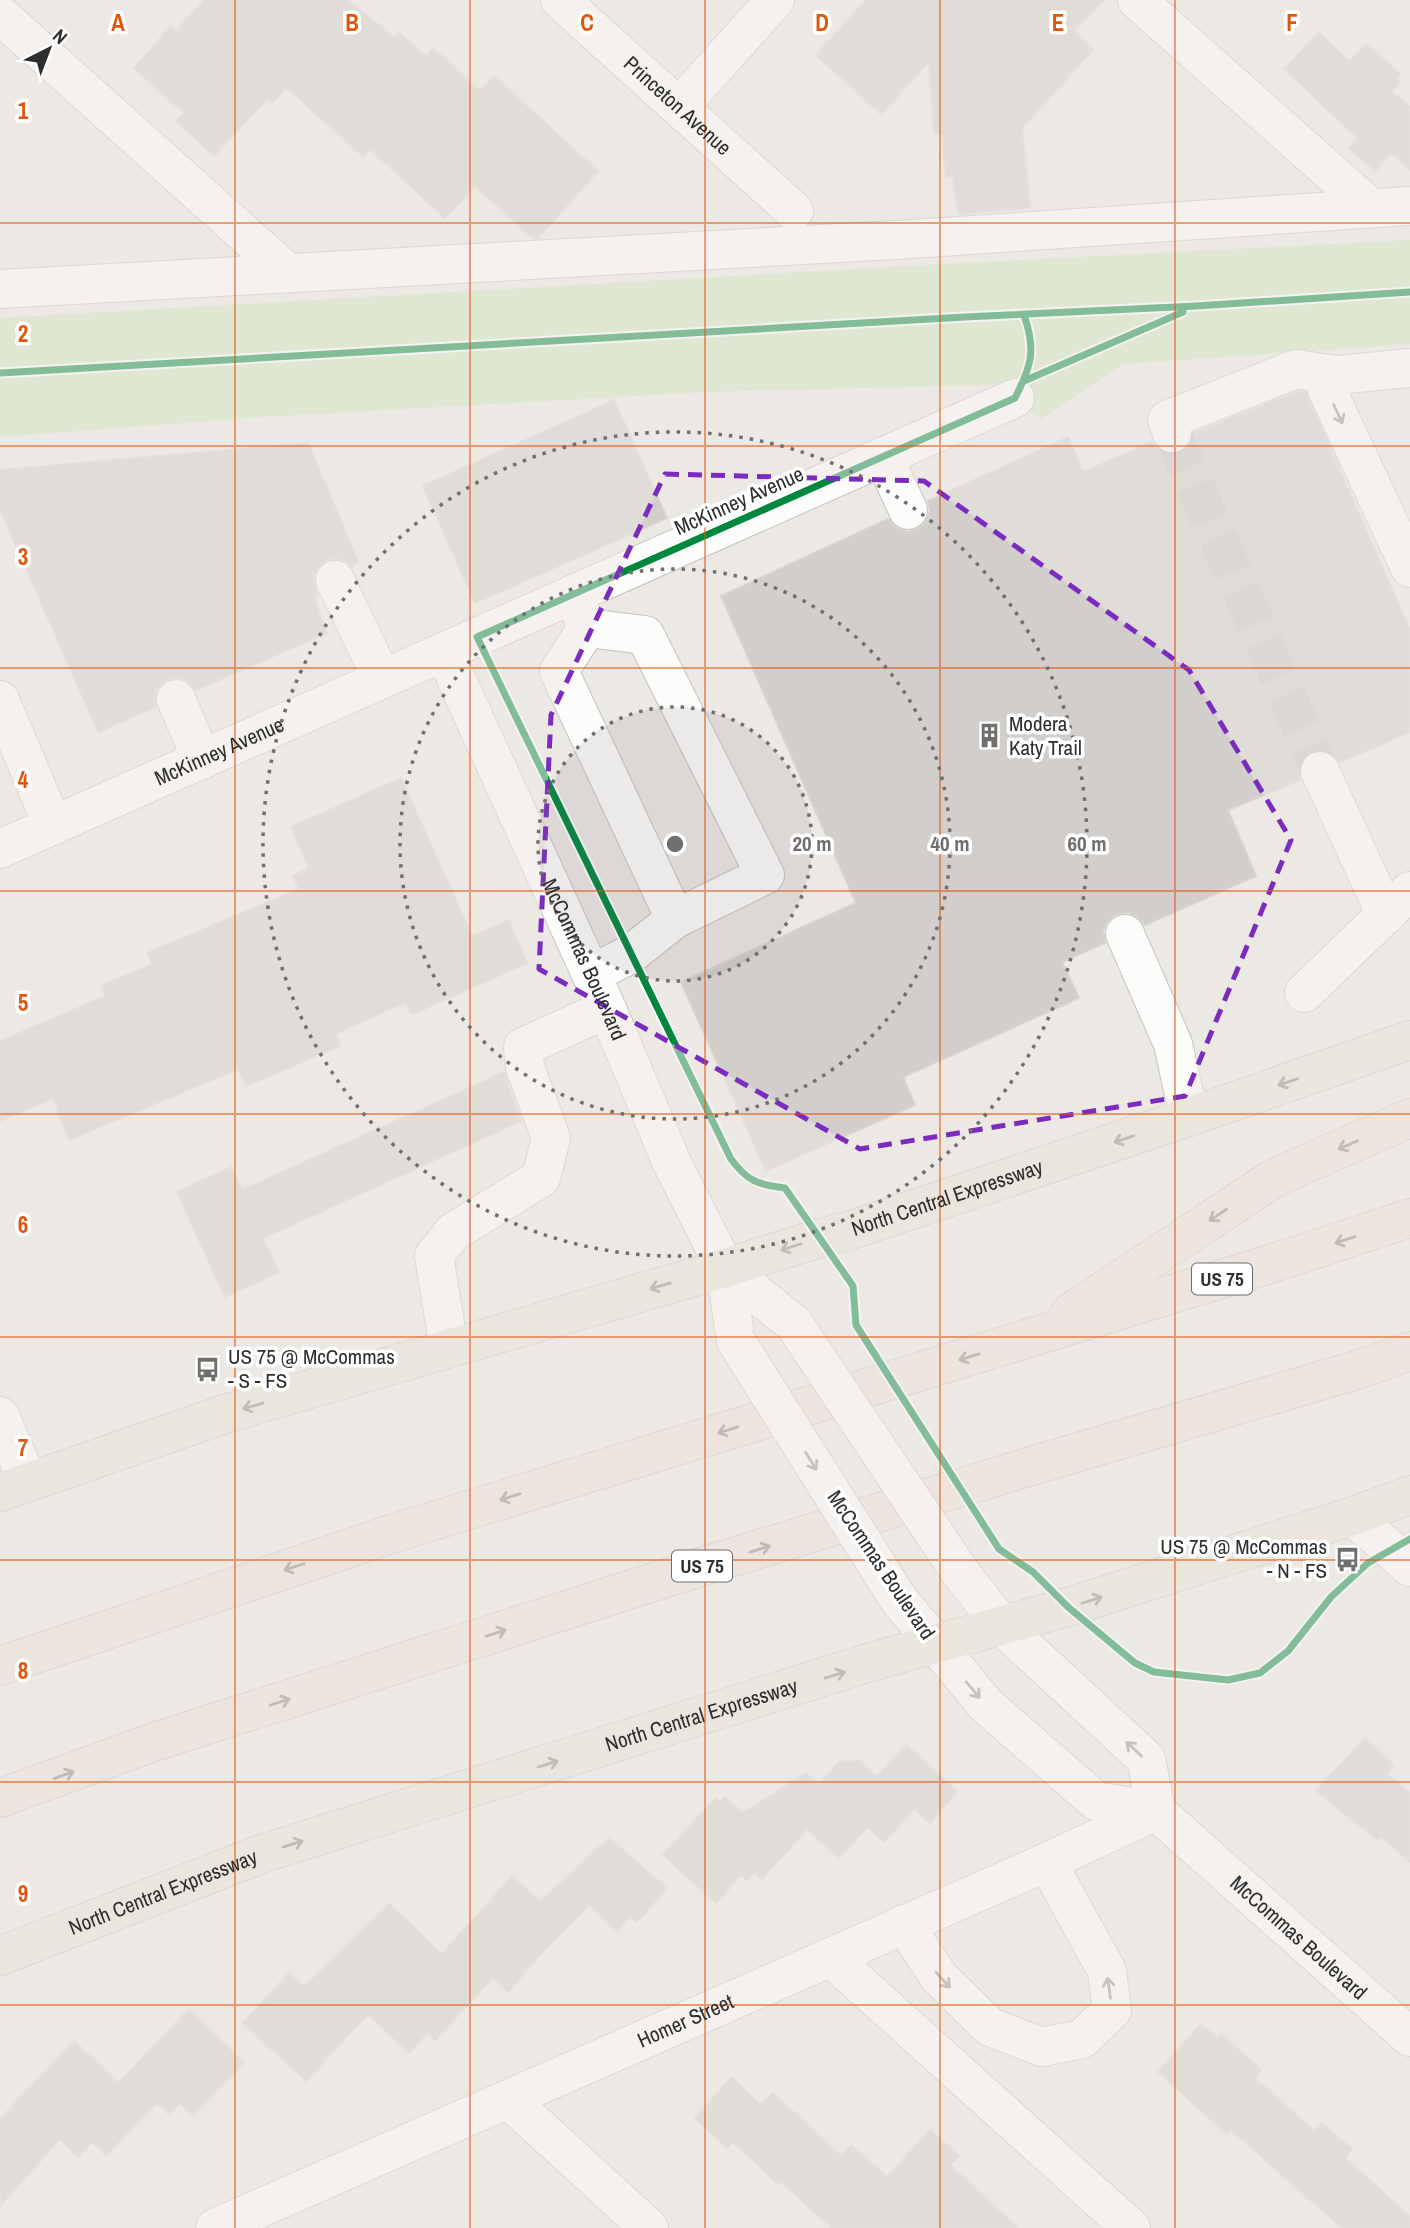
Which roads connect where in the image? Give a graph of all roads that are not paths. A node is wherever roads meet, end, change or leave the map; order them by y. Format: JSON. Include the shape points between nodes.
{"nodes":[{"id":1,"x":560,"y":0,"type":"edge"},
{"id":2,"x":775,"y":0,"type":"edge"},
{"id":3,"x":1137,"y":0,"type":"edge"},
{"id":4,"x":0,"y":15,"type":"edge"},
{"id":5,"x":679,"y":107,"type":"junction"},
{"id":6,"x":1410,"y":206,"type":"edge"},
{"id":7,"x":1371,"y":208,"type":"junction"},
{"id":8,"x":794,"y":211,"type":"dead end"},
{"id":9,"x":287,"y":272,"type":"junction"},
{"id":10,"x":0,"y":289,"type":"edge"},
{"id":11,"x":1410,"y":368,"type":"edge"},
{"id":12,"x":1338,"y":375,"type":"junction"},
{"id":13,"x":1015,"y":398,"type":"dead end"},
{"id":14,"x":1172,"y":433,"type":"dead end"},
{"id":15,"x":883,"y":457,"type":"junction"},
{"id":16,"x":908,"y":510,"type":"dead end"},
{"id":17,"x":1410,"y":568,"type":"edge"},
{"id":18,"x":335,"y":580,"type":"dead end"},
{"id":19,"x":580,"y":611,"type":"junction"},
{"id":20,"x":444,"y":652,"type":"junction"},
{"id":21,"x":382,"y":679,"type":"junction"},
{"id":22,"x":176,"y":699,"type":"dead end"},
{"id":23,"x":0,"y":700,"type":"edge"},
{"id":24,"x":202,"y":760,"type":"junction"},
{"id":25,"x":1320,"y":771,"type":"tunnel mouth"},
{"id":26,"x":53,"y":826,"type":"junction"},
{"id":27,"x":0,"y":849,"type":"edge"},
{"id":28,"x":1398,"y":903,"type":"edge"},
{"id":29,"x":675,"y":919,"type":"junction"},
{"id":30,"x":1125,"y":934,"type":"dead end"},
{"id":31,"x":591,"y":975,"type":"junction"},
{"id":32,"x":1304,"y":993,"type":"dead end"},
{"id":33,"x":607,"y":1009,"type":"junction"},
{"id":34,"x":1410,"y":1040,"type":"edge"},
{"id":35,"x":1189,"y":1117,"type":"junction"},
{"id":36,"x":1410,"y":1118,"type":"edge"},
{"id":37,"x":1410,"y":1219,"type":"edge"},
{"id":38,"x":725,"y":1268,"type":"junction"},
{"id":39,"x":1034,"y":1337,"type":"junction"},
{"id":40,"x":449,"y":1348,"type":"junction"},
{"id":41,"x":1410,"y":1351,"type":"edge"},
{"id":42,"x":0,"y":1416,"type":"edge"},
{"id":43,"x":14,"y":1487,"type":"edge"},
{"id":44,"x":1410,"y":1495,"type":"edge"},
{"id":45,"x":1353,"y":1516,"type":"junction"},
{"id":46,"x":1410,"y":1567,"type":"edge"},
{"id":47,"x":1003,"y":1627,"type":"junction"},
{"id":48,"x":934,"y":1645,"type":"junction"},
{"id":49,"x":0,"y":1666,"type":"edge"},
{"id":50,"x":0,"y":1798,"type":"edge"},
{"id":51,"x":1156,"y":1811,"type":"junction"},
{"id":52,"x":1047,"y":1862,"type":"junction"},
{"id":53,"x":904,"y":1924,"type":"junction"},
{"id":54,"x":0,"y":1956,"type":"edge"},
{"id":55,"x":830,"y":1957,"type":"junction"},
{"id":56,"x":1410,"y":2037,"type":"edge"},
{"id":57,"x":509,"y":2100,"type":"junction"},
{"id":58,"x":215,"y":2228,"type":"edge"},
{"id":59,"x":649,"y":2228,"type":"edge"},
{"id":60,"x":1131,"y":2228,"type":"edge"}],
"edges":[{"from":1,"to":5,"type":"street","name":"Princeton Avenue"},
{"from":2,"to":5,"type":"street"},
{"from":3,"to":7,"type":"street"},
{"from":4,"to":9,"type":"street"},
{"from":5,"to":8,"type":"street","name":"Princeton Avenue"},
{"from":6,"to":7,"type":"street"},
{"from":7,"to":9,"type":"street","via":[[896,240]]},
{"from":9,"to":10,"type":"street"},
{"from":11,"to":12,"type":"street"},
{"from":12,"to":14,"type":"street","via":[[1296,369],[1167,419]]},
{"from":12,"to":17,"type":"street","one_way":true,"via":[[1327,390]]},
{"from":13,"to":15,"type":"street","name":"McKinney Avenue"},
{"from":15,"to":16,"type":"street"},
{"from":15,"to":19,"type":"street","name":"McKinney Avenue"},
{"from":18,"to":21,"type":"street"},
{"from":19,"to":20,"type":"street","name":"McKinney Avenue"},
{"from":19,"to":29,"type":"street","via":[[559,671]]},
{"from":19,"to":29,"type":"street","via":[[645,635],[765,875]]},
{"from":20,"to":21,"type":"street","name":"McKinney Avenue"},
{"from":20,"to":31,"type":"street","name":"McCommas Boulevard"},
{"from":21,"to":24,"type":"street","name":"McKinney Avenue"},
{"from":22,"to":24,"type":"street"},
{"from":23,"to":26,"type":"street"},
{"from":24,"to":26,"type":"street","name":"McKinney Avenue"},
{"from":25,"to":28,"type":"street"},
{"from":26,"to":27,"type":"street","name":"McKinney Avenue"},
{"from":28,"to":32,"type":"street"},
{"from":29,"to":31,"type":"street","via":[[631,954]]},
{"from":30,"to":35,"type":"street","via":[[1172,1044]]},
{"from":31,"to":33,"type":"street","name":"McCommas Boulevard"},
{"from":33,"to":38,"type":"street","name":"McCommas Boulevard","via":[[672,1163]]},
{"from":33,"to":40,"type":"street","via":[[523,1047],[524,1068],[551,1138],[541,1178],[453,1232],[434,1256]]},
{"from":34,"to":35,"type":"main road","name":"North Central Expressway","one_way":true},
{"from":35,"to":38,"type":"main road","name":"North Central Expressway","one_way":true},
{"from":36,"to":39,"type":"highway","one_way":true,"via":[[1275,1178]]},
{"from":37,"to":39,"type":"highway","number":"US 75","one_way":true},
{"from":38,"to":40,"type":"main road","name":"North Central Expressway","one_way":true},
{"from":38,"to":47,"type":"street","name":"McCommas Boulevard","bridge":true,"via":[[794,1324],[960,1572]]},
{"from":38,"to":48,"type":"street","name":"McCommas Boulevard","one_way":true,"bridge":true,"via":[[736,1341],[899,1600]]},
{"from":39,"to":49,"type":"highway","number":"US 75","one_way":true,"via":[[407,1530]]},
{"from":40,"to":43,"type":"main road","name":"North Central Expressway","one_way":true,"via":[[225,1414]]},
{"from":50,"to":41,"type":"highway","number":"US 75","one_way":true,"via":[[154,1742],[710,1564]]},
{"from":42,"to":43,"type":"street"},
{"from":44,"to":45,"type":"main road","name":"North Central Expressway"},
{"from":45,"to":46,"type":"street"},
{"from":47,"to":45,"type":"main road","name":"North Central Expressway","one_way":true},
{"from":47,"to":48,"type":"main road","name":"North Central Expressway"},
{"from":51,"to":47,"type":"street","name":"McCommas Boulevard","one_way":true,"via":[[1146,1759]]},
{"from":48,"to":51,"type":"street","name":"McCommas Boulevard","one_way":true,"via":[[986,1705],[1096,1801]]},
{"from":54,"to":48,"type":"main road","name":"North Central Expressway","one_way":true,"via":[[261,1854]]},
{"from":51,"to":52,"type":"street","name":"Homer Street"},
{"from":51,"to":56,"type":"street","name":"McCommas Boulevard"},
{"from":52,"to":53,"type":"street","name":"Homer Street"},
{"from":53,"to":52,"type":"street","one_way":true,"via":[[939,1977],[990,2027],[1042,2047],[1082,2039],[1112,2010],[1107,1971]]},
{"from":53,"to":55,"type":"street","name":"Homer Street"},
{"from":55,"to":57,"type":"street","name":"Homer Street"},
{"from":55,"to":60,"type":"street"},
{"from":57,"to":58,"type":"street","name":"Homer Street"},
{"from":57,"to":59,"type":"street"}]}
